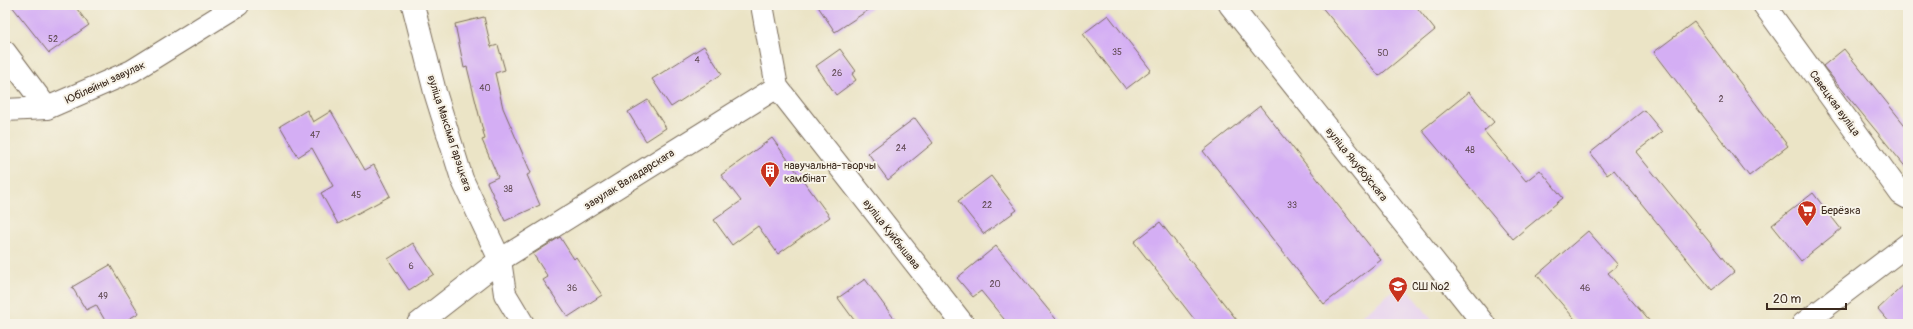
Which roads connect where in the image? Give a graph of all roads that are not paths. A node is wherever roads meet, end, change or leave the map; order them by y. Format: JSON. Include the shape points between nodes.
{"nodes":[{"id":1,"x":238,"y":5,"type":"edge"},
{"id":2,"x":413,"y":5,"type":"edge"},
{"id":3,"x":762,"y":5,"type":"edge"},
{"id":4,"x":1230,"y":5,"type":"edge"},
{"id":5,"x":1764,"y":5,"type":"edge"},
{"id":6,"x":5,"y":52,"type":"edge"},
{"id":7,"x":777,"y":87,"type":"junction"},
{"id":8,"x":47,"y":108,"type":"junction"},
{"id":9,"x":5,"y":110,"type":"edge"},
{"id":10,"x":1908,"y":198,"type":"edge"},
{"id":11,"x":1908,"y":244,"type":"edge"},
{"id":12,"x":500,"y":260,"type":"junction"},
{"id":13,"x":418,"y":324,"type":"edge"},
{"id":14,"x":523,"y":324,"type":"edge"},
{"id":15,"x":963,"y":324,"type":"edge"},
{"id":16,"x":1484,"y":324,"type":"edge"},
{"id":17,"x":1803,"y":324,"type":"edge"}],
"edges":[{"from":1,"to":8,"type":"street","name":"Юбілейны завулак","via":[[132,71]]},
{"from":2,"to":12,"type":"street","name":"вуліца Максіма Гарэцкага","via":[[435,92],[462,179]]},
{"from":3,"to":7,"type":"street"},
{"from":4,"to":16,"type":"street","name":"вуліца Якубоўскага"},
{"from":5,"to":10,"type":"street","name":"Савецкая вуліца","via":[[1901,194]]},
{"from":6,"to":8,"type":"street"},
{"from":7,"to":12,"type":"street","name":"завулак Валадарскага"},
{"from":7,"to":15,"type":"street","name":"вуліца Куйбышава"},
{"from":8,"to":9,"type":"street","name":"Юбілейны завулак"},
{"from":11,"to":17,"type":"street"},
{"from":12,"to":13,"type":"street","name":"завулак Валадарскага"},
{"from":12,"to":14,"type":"street","name":"вуліца Максіма Гарэцкага","via":[[505,294]]}]}
